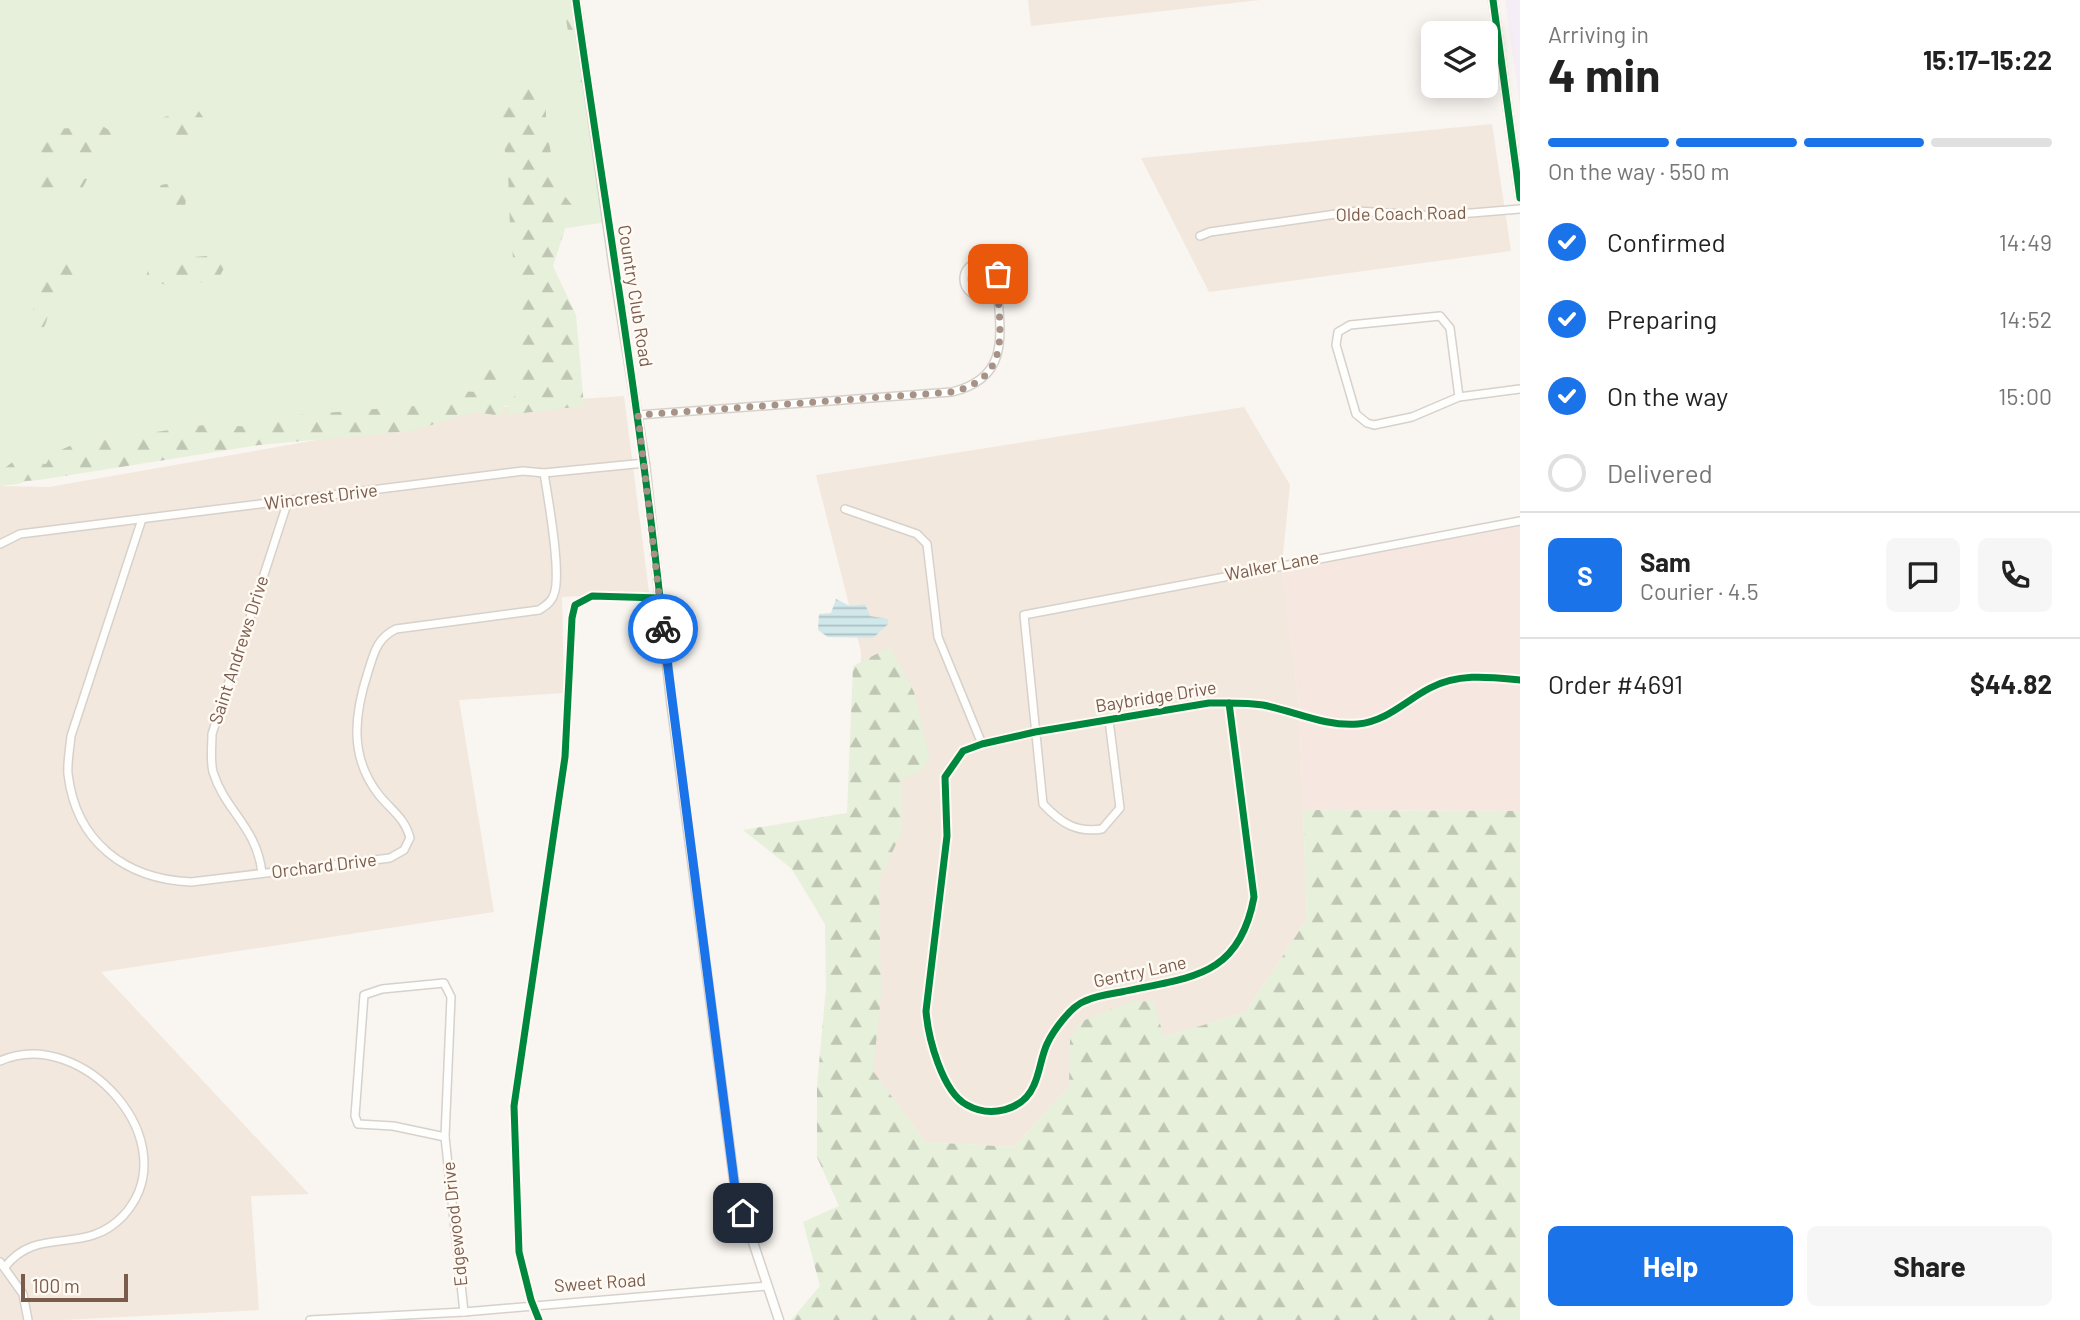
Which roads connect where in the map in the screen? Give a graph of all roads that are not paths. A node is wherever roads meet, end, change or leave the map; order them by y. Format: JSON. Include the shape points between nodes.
{"nodes":[{"id":1,"x":576,"y":0,"type":"edge"},
{"id":2,"x":1493,"y":0,"type":"edge"},
{"id":3,"x":1520,"y":198,"type":"edge"},
{"id":4,"x":1520,"y":209,"type":"edge"},
{"id":5,"x":1200,"y":236,"type":"dead end"},
{"id":6,"x":993,"y":292,"type":"junction"},
{"id":7,"x":1520,"y":389,"type":"edge"},
{"id":8,"x":1459,"y":397,"type":"junction"},
{"id":9,"x":638,"y":415,"type":"junction"},
{"id":10,"x":645,"y":463,"type":"junction"},
{"id":11,"x":544,"y":473,"type":"junction"},
{"id":12,"x":288,"y":501,"type":"junction"},
{"id":13,"x":845,"y":509,"type":"dead end"},
{"id":14,"x":142,"y":519,"type":"junction"},
{"id":15,"x":1520,"y":521,"type":"edge"},
{"id":16,"x":0,"y":544,"type":"edge"},
{"id":17,"x":1520,"y":680,"type":"edge"},
{"id":18,"x":1229,"y":703,"type":"junction"},
{"id":19,"x":1109,"y":720,"type":"junction"},
{"id":20,"x":1035,"y":732,"type":"junction"},
{"id":21,"x":982,"y":744,"type":"junction"},
{"id":22,"x":262,"y":873,"type":"junction"},
{"id":23,"x":0,"y":1061,"type":"edge"},
{"id":24,"x":445,"y":1137,"type":"junction"},
{"id":25,"x":3,"y":1264,"type":"edge"},
{"id":26,"x":767,"y":1286,"type":"junction"},
{"id":27,"x":464,"y":1312,"type":"junction"},
{"id":28,"x":374,"y":1319,"type":"edge"},
{"id":29,"x":28,"y":1320,"type":"edge"},
{"id":30,"x":310,"y":1320,"type":"edge"},
{"id":31,"x":779,"y":1320,"type":"edge"}],
"edges":[{"from":1,"to":9,"type":"street","name":"Country Club Road"},
{"from":2,"to":3,"type":"street"},
{"from":4,"to":5,"type":"street","name":"Olde Coach Road","via":[[1435,216],[1357,211]]},
{"from":6,"to":6,"type":"street","via":[[999,280],[995,268],[983,262],[970,266],[964,277],[968,290],[980,296]]},
{"from":6,"to":9,"type":"street","via":[[998,297],[1002,341],[986,377],[975,387]]},
{"from":7,"to":8,"type":"street"},
{"from":8,"to":8,"type":"street","via":[[1412,417],[1374,425],[1362,421],[1356,415],[1336,345],[1338,332],[1350,325],[1440,316],[1450,328]]},
{"from":9,"to":10,"type":"street","name":"Country Club Road"},
{"from":10,"to":11,"type":"street","name":"Wincrest Drive"},
{"from":10,"to":26,"type":"street","name":"Country Club Road","via":[[671,701],[735,1188]]},
{"from":11,"to":12,"type":"street","name":"Wincrest Drive","via":[[523,471]]},
{"from":11,"to":22,"type":"street","name":"Orchard Drive","via":[[554,543],[555,593],[550,602],[539,610],[396,629],[383,635],[377,646],[358,702],[358,753],[368,780],[407,824],[410,838],[404,850],[390,858]]},
{"from":12,"to":14,"type":"street","name":"Wincrest Drive"},
{"from":12,"to":22,"type":"street","name":"Saint Andrews Drive","via":[[212,734],[218,785],[260,851]]},
{"from":13,"to":21,"type":"street","via":[[917,534],[927,544],[938,637]]},
{"from":14,"to":16,"type":"street","name":"Wincrest Drive","via":[[20,534]]},
{"from":14,"to":22,"type":"street","name":"Orchard Drive","via":[[71,736],[68,772],[75,806],[90,835],[114,858],[161,881]]},
{"from":15,"to":20,"type":"street","name":"Walker Lane","via":[[1024,615]]},
{"from":17,"to":18,"type":"street","name":"Baybridge Drive","via":[[1477,676],[1446,681],[1397,711],[1356,724]]},
{"from":18,"to":19,"type":"street","name":"Baybridge Drive","via":[[1209,702]]},
{"from":18,"to":21,"type":"street","name":"Gentry Lane","via":[[1254,897],[1240,940],[1221,963],[1203,975],[1083,1001],[1048,1041],[1034,1087],[1009,1109],[991,1113],[960,1102],[948,1088],[926,1011],[947,836],[945,777],[963,751]]},
{"from":19,"to":20,"type":"street","name":"Baybridge Drive"},
{"from":19,"to":20,"type":"street","via":[[1120,808],[1102,829],[1084,832],[1060,822],[1043,804]]},
{"from":20,"to":21,"type":"street","name":"Gentry Lane"},
{"from":23,"to":25,"type":"street","via":[[35,1055],[63,1059],[86,1070],[112,1092],[133,1119],[144,1171],[123,1216],[102,1232],[82,1240],[31,1244]]},
{"from":24,"to":24,"type":"street","name":"Edgewood Drive","via":[[451,997],[444,982],[368,992],[362,1007],[358,1124]]},
{"from":24,"to":27,"type":"street","name":"Edgewood Drive"},
{"from":25,"to":29,"type":"street","via":[[23,1294]]},
{"from":26,"to":27,"type":"street","name":"Sweet Road"},
{"from":26,"to":31,"type":"street","name":"Country Club Road"},
{"from":27,"to":28,"type":"street","name":"Sweet Road"},
{"from":28,"to":30,"type":"street","name":"Sweet Road"}]}
